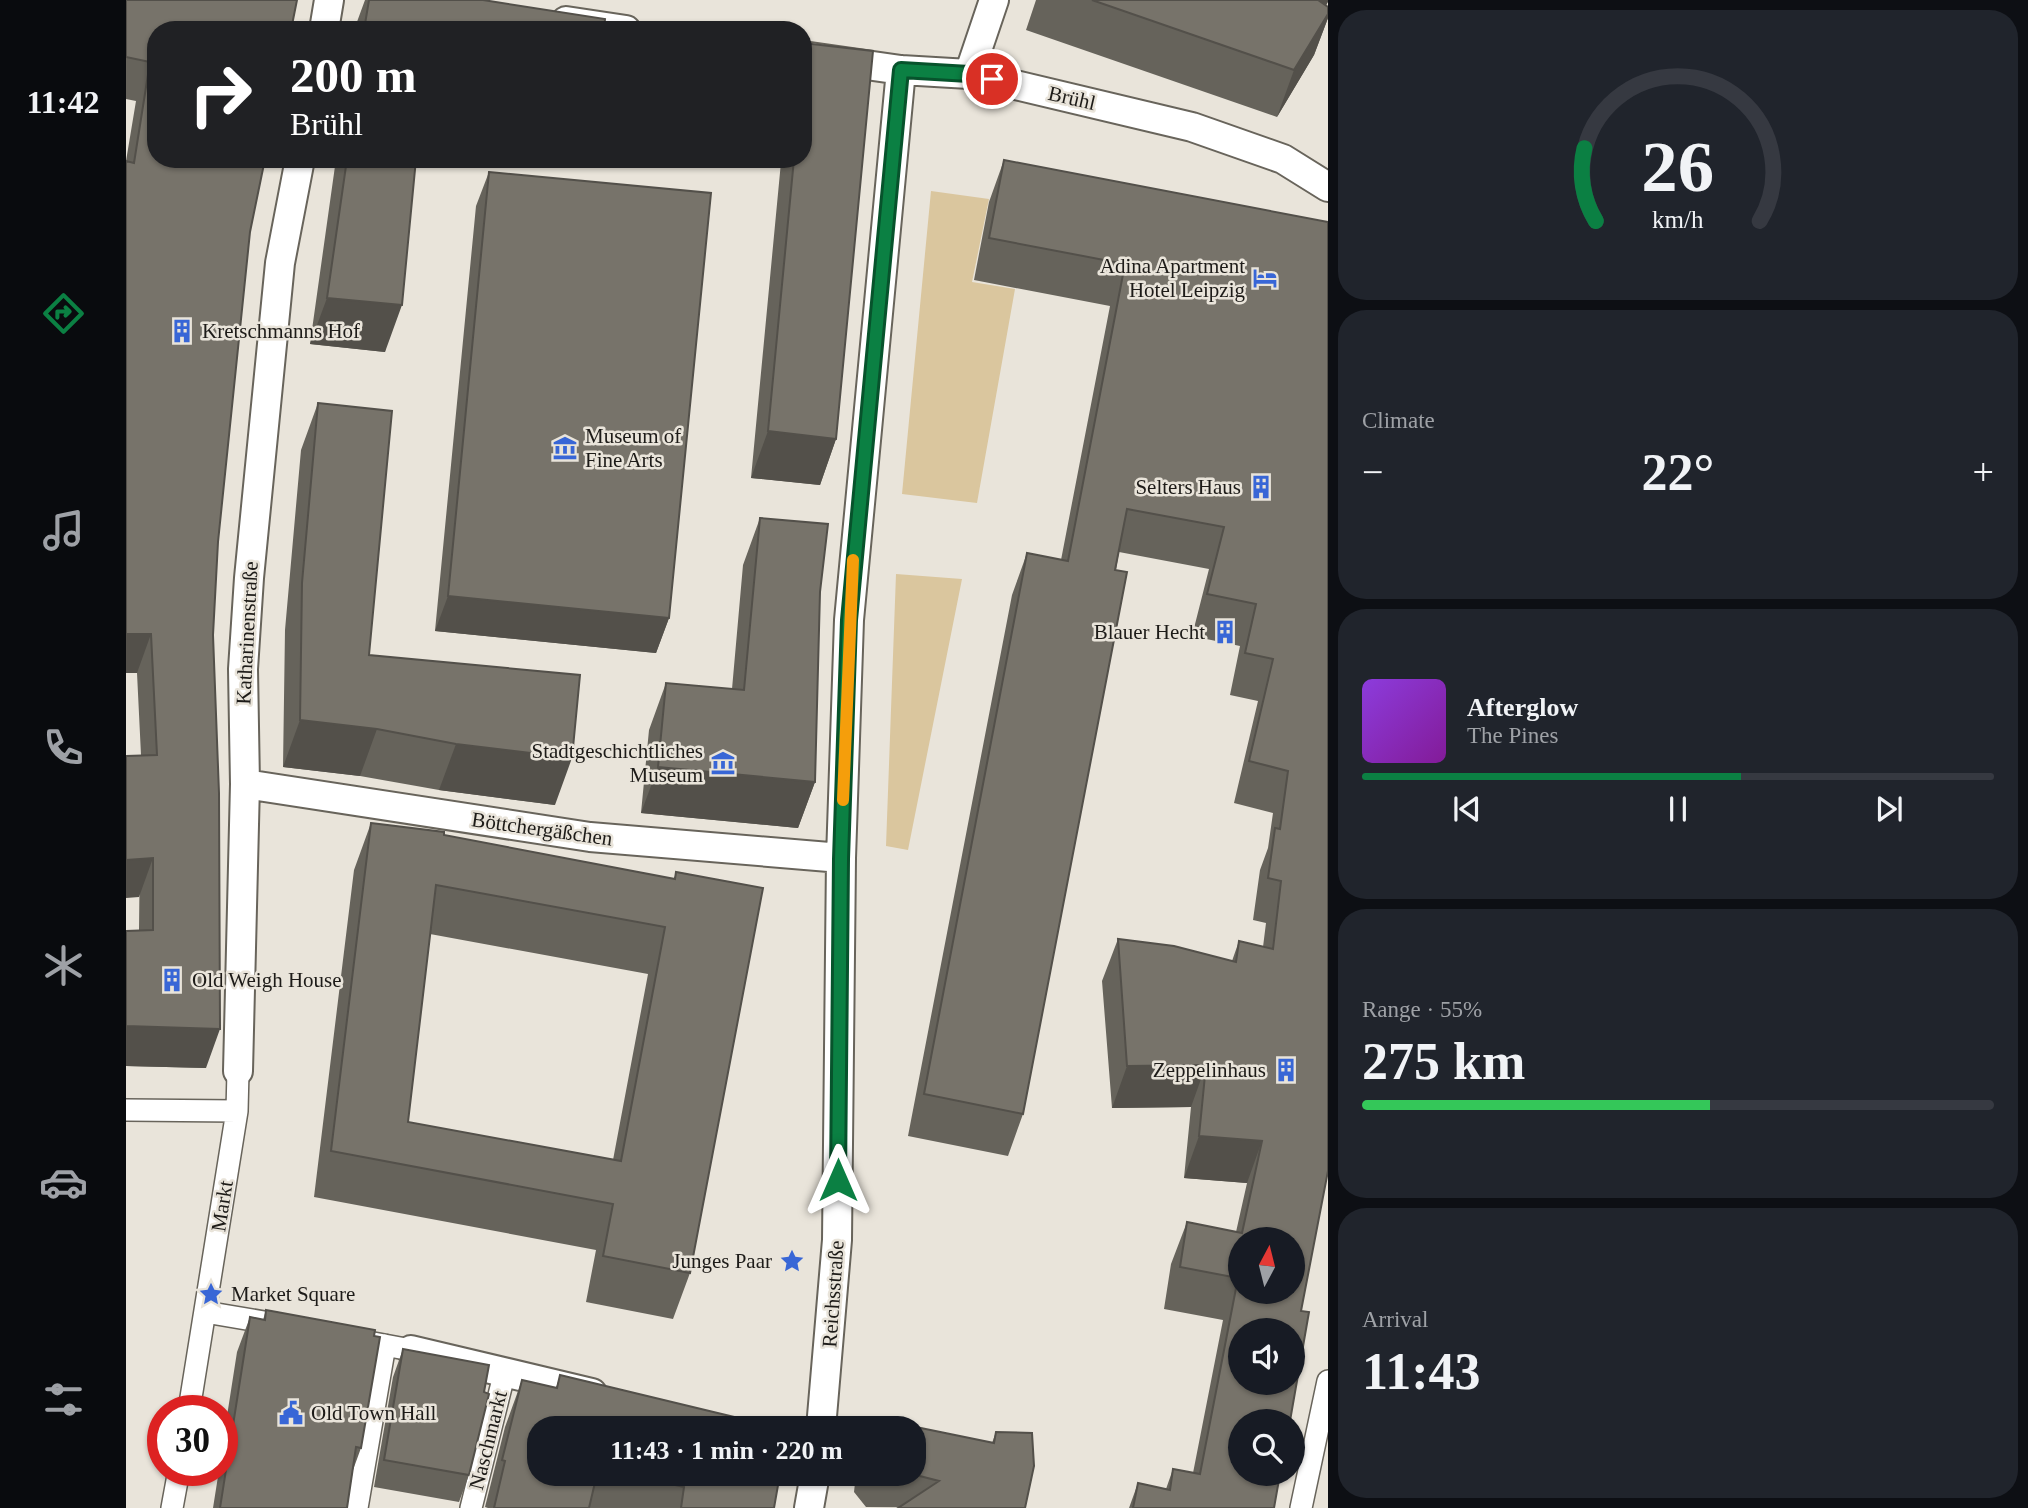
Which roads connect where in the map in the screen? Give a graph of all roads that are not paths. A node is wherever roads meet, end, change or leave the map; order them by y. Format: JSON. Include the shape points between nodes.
{"nodes":[{"id":1,"x":329,"y":0,"type":"edge"},
{"id":2,"x":994,"y":0,"type":"edge"},
{"id":3,"x":536,"y":17,"type":"edge"},
{"id":4,"x":326,"y":21,"type":"edge"},
{"id":5,"x":564,"y":21,"type":"edge"},
{"id":6,"x":812,"y":58,"type":"edge"},
{"id":7,"x":901,"y":70,"type":"junction"},
{"id":8,"x":969,"y":74,"type":"junction"},
{"id":9,"x":298,"y":168,"type":"edge"},
{"id":10,"x":1328,"y":187,"type":"edge"},
{"id":11,"x":245,"y":784,"type":"junction"},
{"id":12,"x":841,"y":859,"type":"junction"},
{"id":13,"x":238,"y":1071,"type":"joint"},
{"id":14,"x":126,"y":1110,"type":"edge"},
{"id":15,"x":237,"y":1111,"type":"junction"},
{"id":16,"x":205,"y":1312,"type":"junction"},
{"id":17,"x":291,"y":1327,"type":"edge"},
{"id":18,"x":331,"y":1335,"type":"edge"},
{"id":19,"x":398,"y":1348,"type":"junction"},
{"id":20,"x":505,"y":1371,"type":"junction"},
{"id":21,"x":1328,"y":1381,"type":"edge"},
{"id":22,"x":191,"y":1395,"type":"edge"},
{"id":23,"x":612,"y":1398,"type":"edge"},
{"id":24,"x":822,"y":1416,"type":"edge"},
{"id":25,"x":175,"y":1486,"type":"edge"},
{"id":26,"x":812,"y":1486,"type":"edge"},
{"id":27,"x":172,"y":1508,"type":"edge"},
{"id":28,"x":357,"y":1508,"type":"edge"},
{"id":29,"x":471,"y":1508,"type":"edge"},
{"id":30,"x":809,"y":1508,"type":"edge"},
{"id":31,"x":1301,"y":1508,"type":"edge"}],
"edges":[{"from":1,"to":4,"type":"street"},
{"from":2,"to":8,"type":"street"},
{"from":3,"to":5,"type":"street"},
{"from":6,"to":7,"type":"street","name":"Brühl"},
{"from":7,"to":8,"type":"street","name":"Brühl"},
{"from":7,"to":12,"type":"street","name":"Reichsstraße","via":[[855,531]]},
{"from":8,"to":10,"type":"street","name":"Brühl","via":[[1192,127],[1283,159]]},
{"from":9,"to":11,"type":"street","name":"Katharinenstraße","via":[[280,263],[248,578],[243,669]]},
{"from":11,"to":12,"type":"street","name":"Böttchergäßchen","via":[[590,837]]},
{"from":11,"to":13,"type":"street","name":"Katharinenstraße"},
{"from":12,"to":24,"type":"street","name":"Reichsstraße","via":[[837,1240]]},
{"from":13,"to":15,"type":"street","name":"Katharinenstraße"},
{"from":14,"to":15,"type":"street"},
{"from":15,"to":16,"type":"street","name":"Markt"},
{"from":16,"to":17,"type":"street"},
{"from":16,"to":22,"type":"street","name":"Markt"},
{"from":18,"to":19,"type":"street"},
{"from":19,"to":20,"type":"street"},
{"from":19,"to":28,"type":"street"},
{"from":20,"to":23,"type":"street"},
{"from":20,"to":29,"type":"street","name":"Naschmarkt"},
{"from":21,"to":31,"type":"street"},
{"from":25,"to":27,"type":"street"},
{"from":26,"to":30,"type":"street"}]}
